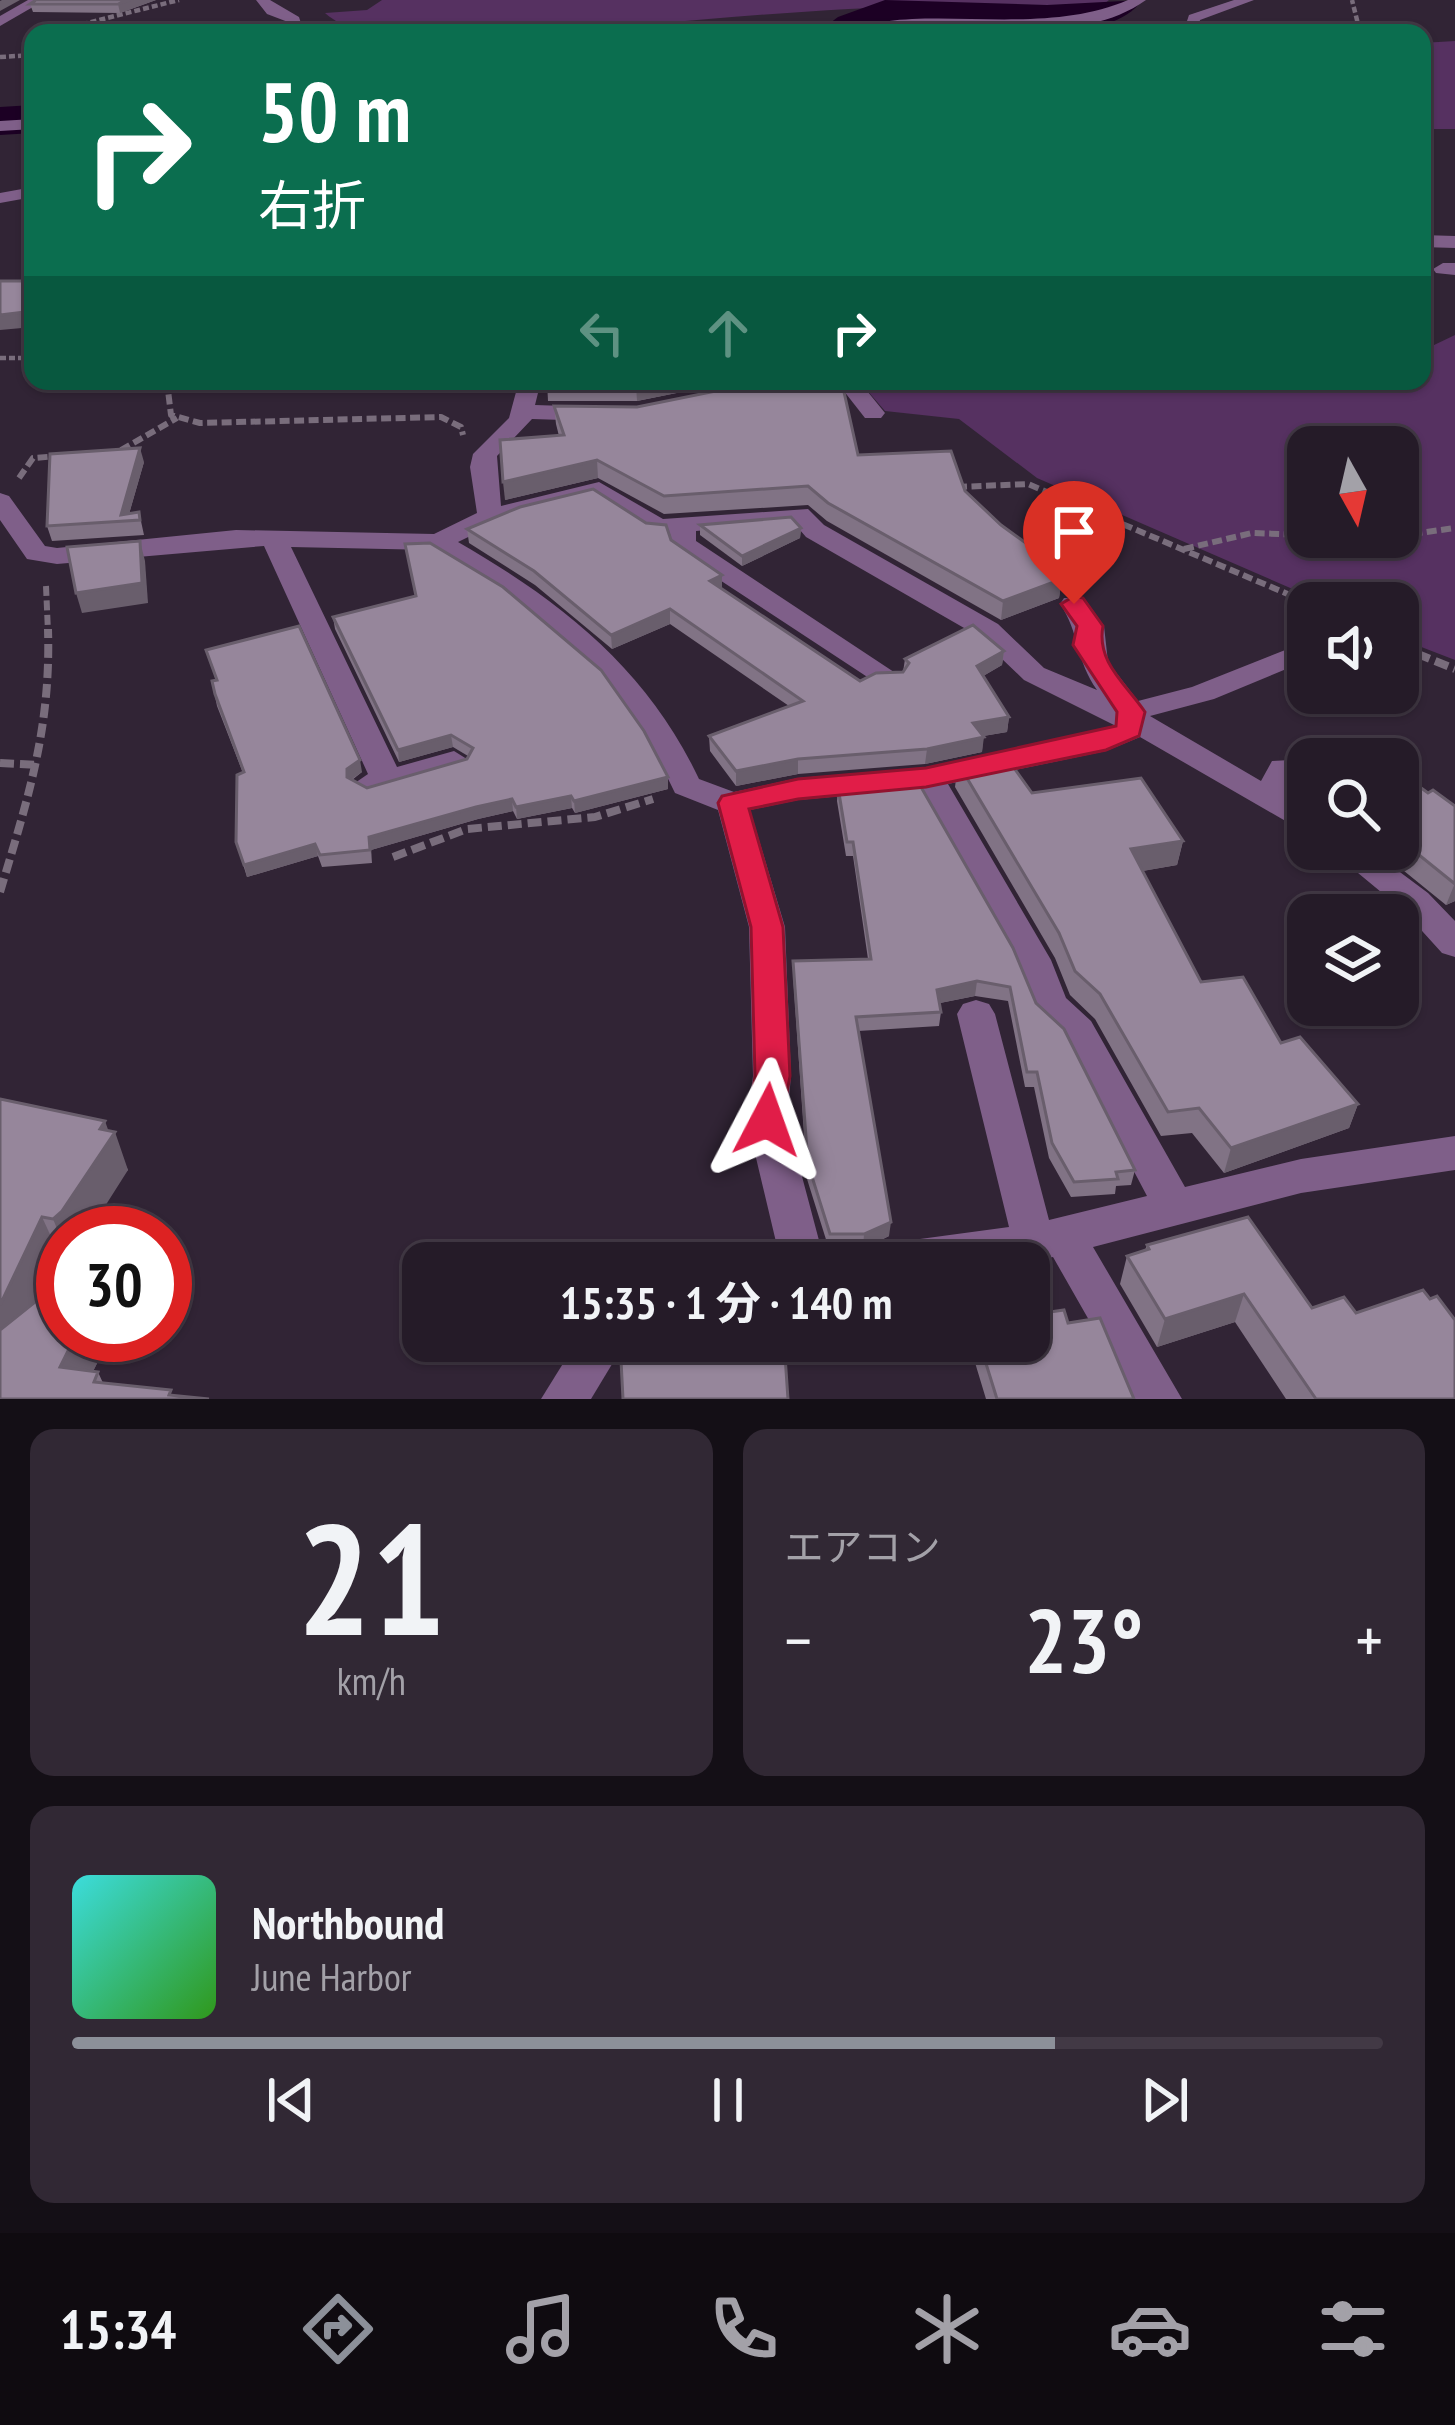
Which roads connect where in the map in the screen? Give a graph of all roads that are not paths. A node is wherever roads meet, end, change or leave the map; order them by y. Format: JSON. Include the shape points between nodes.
{"nodes":[{"id":1,"x":38,"y":0,"type":"edge"},
{"id":2,"x":263,"y":0,"type":"edge"},
{"id":3,"x":1139,"y":0,"type":"edge"},
{"id":4,"x":1247,"y":0,"type":"edge"},
{"id":5,"x":0,"y":22,"type":"edge"},
{"id":6,"x":295,"y":24,"type":"edge"},
{"id":7,"x":874,"y":24,"type":"edge"},
{"id":8,"x":1194,"y":24,"type":"edge"},
{"id":9,"x":528,"y":390,"type":"edge"},
{"id":10,"x":855,"y":390,"type":"edge"},
{"id":11,"x":523,"y":412,"type":"junction"},
{"id":12,"x":873,"y":412,"type":"dead end"},
{"id":13,"x":614,"y":414,"type":"edge"},
{"id":14,"x":3,"y":502,"type":"edge"},
{"id":15,"x":490,"y":516,"type":"junction"},
{"id":16,"x":683,"y":523,"type":"junction"},
{"id":17,"x":274,"y":539,"type":"junction"},
{"id":18,"x":439,"y":542,"type":"junction"},
{"id":19,"x":1074,"y":604,"type":"dead end"},
{"id":20,"x":1287,"y":659,"type":"edge"},
{"id":21,"x":888,"y":678,"type":"edge"},
{"id":22,"x":1130,"y":715,"type":"junction"},
{"id":23,"x":454,"y":761,"type":"edge"},
{"id":24,"x":1287,"y":768,"type":"edge"},
{"id":25,"x":926,"y":778,"type":"junction"},
{"id":26,"x":1268,"y":800,"type":"junction"},
{"id":27,"x":732,"y":803,"type":"junction"},
{"id":28,"x":1287,"y":811,"type":"edge"},
{"id":29,"x":1374,"y":870,"type":"edge"},
{"id":30,"x":1455,"y":944,"type":"edge"},
{"id":31,"x":976,"y":1013,"type":"dead end"},
{"id":32,"x":1455,"y":1153,"type":"edge"},
{"id":33,"x":1173,"y":1205,"type":"junction"},
{"id":34,"x":1048,"y":1240,"type":"junction"},
{"id":35,"x":798,"y":1242,"type":"edge"},
{"id":36,"x":1034,"y":1242,"type":"edge"},
{"id":37,"x":589,"y":1362,"type":"edge"},
{"id":38,"x":564,"y":1399,"type":"edge"},
{"id":39,"x":1159,"y":1399,"type":"edge"}],
"edges":[{"from":1,"to":5,"type":"street"},
{"from":2,"to":6,"type":"street"},
{"from":3,"to":7,"type":"street","via":[[1083,22],[902,13]]},
{"from":4,"to":8,"type":"street","via":[[1199,15]]},
{"from":9,"to":11,"type":"street"},
{"from":10,"to":12,"type":"street"},
{"from":11,"to":13,"type":"street"},
{"from":11,"to":15,"type":"street","via":[[485,454]]},
{"from":14,"to":17,"type":"street","via":[[36,554]]},
{"from":15,"to":16,"type":"street","via":[[599,490],[658,527]]},
{"from":15,"to":18,"type":"street"},
{"from":16,"to":21,"type":"street","via":[[682,544]]},
{"from":16,"to":22,"type":"street","via":[[800,514],[815,531],[988,630],[1034,674]]},
{"from":17,"to":18,"type":"street"},
{"from":17,"to":23,"type":"street","via":[[377,783]]},
{"from":18,"to":27,"type":"street","via":[[537,602],[619,670],[670,746],[686,787]]},
{"from":19,"to":22,"type":"street","via":[[1090,626],[1093,662]]},
{"from":20,"to":22,"type":"street"},
{"from":22,"to":25,"type":"street","via":[[1129,730],[1106,741]]},
{"from":22,"to":26,"type":"street"},
{"from":24,"to":26,"type":"street"},
{"from":25,"to":27,"type":"street"},
{"from":25,"to":33,"type":"street"},
{"from":26,"to":28,"type":"street"},
{"from":27,"to":35,"type":"street","via":[[767,927],[767,1120]]},
{"from":29,"to":30,"type":"street"},
{"from":31,"to":34,"type":"street"},
{"from":32,"to":33,"type":"street","via":[[1301,1175]]},
{"from":33,"to":34,"type":"street"},
{"from":34,"to":36,"type":"street"},
{"from":34,"to":39,"type":"street"},
{"from":37,"to":38,"type":"street"}]}
